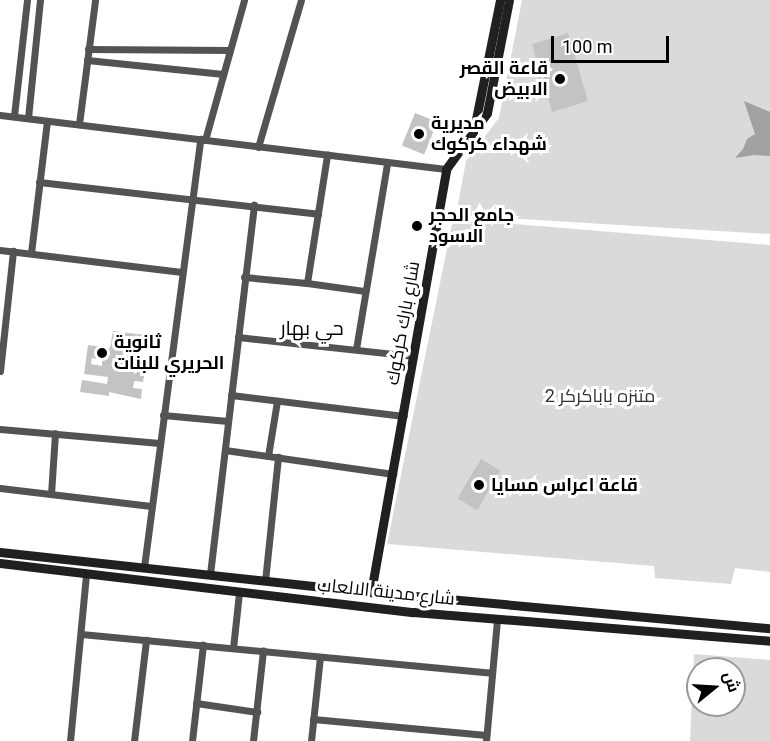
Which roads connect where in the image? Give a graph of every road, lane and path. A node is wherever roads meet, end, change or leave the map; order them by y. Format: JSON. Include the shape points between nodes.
{"nodes":[{"id":1,"x":27,"y":0,"type":"edge"},
{"id":2,"x":40,"y":0,"type":"edge"},
{"id":3,"x":95,"y":0,"type":"edge"},
{"id":4,"x":244,"y":0,"type":"edge"},
{"id":5,"x":302,"y":0,"type":"edge"},
{"id":6,"x":500,"y":0,"type":"edge"},
{"id":7,"x":509,"y":0,"type":"edge"},
{"id":8,"x":88,"y":49,"type":"junction"},
{"id":9,"x":230,"y":50,"type":"junction"},
{"id":10,"x":87,"y":60,"type":"junction"},
{"id":11,"x":223,"y":74,"type":"junction"},
{"id":12,"x":0,"y":115,"type":"edge"},
{"id":13,"x":14,"y":116,"type":"junction"},
{"id":14,"x":28,"y":118,"type":"junction"},
{"id":15,"x":47,"y":121,"type":"junction"},
{"id":16,"x":79,"y":124,"type":"junction"},
{"id":17,"x":474,"y":132,"type":"junction"},
{"id":18,"x":202,"y":140,"type":"junction"},
{"id":19,"x":258,"y":147,"type":"junction"},
{"id":20,"x":327,"y":155,"type":"junction"},
{"id":21,"x":387,"y":163,"type":"junction"},
{"id":22,"x":446,"y":169,"type":"junction"},
{"id":23,"x":39,"y":182,"type":"junction"},
{"id":24,"x":192,"y":199,"type":"junction"},
{"id":25,"x":254,"y":205,"type":"junction"},
{"id":26,"x":318,"y":214,"type":"junction"},
{"id":27,"x":0,"y":250,"type":"edge"},
{"id":28,"x":13,"y":251,"type":"junction"},
{"id":29,"x":32,"y":253,"type":"junction"},
{"id":30,"x":182,"y":272,"type":"junction"},
{"id":31,"x":244,"y":277,"type":"junction"},
{"id":32,"x":307,"y":283,"type":"junction"},
{"id":33,"x":365,"y":291,"type":"junction"},
{"id":34,"x":238,"y":338,"type":"junction"},
{"id":35,"x":356,"y":349,"type":"junction"},
{"id":36,"x":414,"y":356,"type":"junction"},
{"id":37,"x":0,"y":371,"type":"edge"},
{"id":38,"x":231,"y":395,"type":"junction"},
{"id":39,"x":277,"y":401,"type":"junction"},
{"id":40,"x":163,"y":415,"type":"junction"},
{"id":41,"x":405,"y":416,"type":"junction"},
{"id":42,"x":228,"y":422,"type":"junction"},
{"id":43,"x":0,"y":429,"type":"edge"},
{"id":44,"x":55,"y":434,"type":"junction"},
{"id":45,"x":159,"y":443,"type":"junction"},
{"id":46,"x":225,"y":450,"type":"junction"},
{"id":47,"x":268,"y":456,"type":"junction"},
{"id":48,"x":278,"y":457,"type":"junction"},
{"id":49,"x":393,"y":474,"type":"junction"},
{"id":50,"x":0,"y":488,"type":"edge"},
{"id":51,"x":51,"y":494,"type":"junction"},
{"id":52,"x":151,"y":506,"type":"junction"},
{"id":53,"x":0,"y":552,"type":"edge"},
{"id":54,"x":0,"y":563,"type":"edge"},
{"id":55,"x":144,"y":567,"type":"junction"},
{"id":56,"x":86,"y":574,"type":"junction"},
{"id":57,"x":210,"y":574,"type":"junction"},
{"id":58,"x":266,"y":581,"type":"junction"},
{"id":59,"x":313,"y":586,"type":"junction"},
{"id":60,"x":239,"y":592,"type":"junction"},
{"id":61,"x":372,"y":592,"type":"junction"},
{"id":62,"x":312,"y":601,"type":"junction"},
{"id":63,"x":561,"y":609,"type":"junction"},
{"id":64,"x":497,"y":619,"type":"junction"},
{"id":65,"x":561,"y":624,"type":"junction"},
{"id":66,"x":770,"y":628,"type":"edge"},
{"id":67,"x":81,"y":634,"type":"junction"},
{"id":68,"x":146,"y":640,"type":"junction"},
{"id":69,"x":770,"y":641,"type":"edge"},
{"id":70,"x":203,"y":645,"type":"junction"},
{"id":71,"x":232,"y":648,"type":"junction"},
{"id":72,"x":263,"y":651,"type":"junction"},
{"id":73,"x":320,"y":657,"type":"junction"},
{"id":74,"x":491,"y":673,"type":"junction"},
{"id":75,"x":196,"y":704,"type":"junction"},
{"id":76,"x":256,"y":712,"type":"junction"},
{"id":77,"x":313,"y":719,"type":"junction"},
{"id":78,"x":486,"y":738,"type":"edge"},
{"id":79,"x":70,"y":741,"type":"edge"},
{"id":80,"x":134,"y":741,"type":"edge"},
{"id":81,"x":192,"y":741,"type":"edge"},
{"id":82,"x":253,"y":741,"type":"edge"},
{"id":83,"x":311,"y":741,"type":"edge"}],
"edges":[{"from":1,"to":13,"type":"street"},
{"from":2,"to":14,"type":"street"},
{"from":3,"to":8,"type":"street"},
{"from":4,"to":9,"type":"street"},
{"from":5,"to":19,"type":"street"},
{"from":6,"to":17,"type":"main road"},
{"from":7,"to":17,"type":"main road","name":"شارع بارك كركوك","via":[[487,113]]},
{"from":8,"to":9,"type":"street"},
{"from":8,"to":10,"type":"street"},
{"from":9,"to":11,"type":"street"},
{"from":10,"to":11,"type":"street"},
{"from":10,"to":16,"type":"street"},
{"from":11,"to":18,"type":"street"},
{"from":12,"to":13,"type":"street"},
{"from":13,"to":14,"type":"street"},
{"from":14,"to":15,"type":"street"},
{"from":15,"to":16,"type":"street"},
{"from":15,"to":23,"type":"street"},
{"from":16,"to":18,"type":"street"},
{"from":17,"to":22,"type":"main road","name":"شارع بارك كركوك"},
{"from":18,"to":19,"type":"street"},
{"from":18,"to":24,"type":"street"},
{"from":19,"to":20,"type":"street"},
{"from":20,"to":21,"type":"street"},
{"from":20,"to":26,"type":"street"},
{"from":21,"to":22,"type":"street"},
{"from":21,"to":33,"type":"street"},
{"from":22,"to":36,"type":"main road","name":"شارع بارك كركوك"},
{"from":23,"to":24,"type":"street"},
{"from":23,"to":29,"type":"street"},
{"from":24,"to":25,"type":"street"},
{"from":24,"to":30,"type":"street"},
{"from":25,"to":26,"type":"street"},
{"from":25,"to":31,"type":"street"},
{"from":26,"to":32,"type":"street"},
{"from":27,"to":28,"type":"street"},
{"from":28,"to":29,"type":"street"},
{"from":28,"to":37,"type":"street"},
{"from":29,"to":30,"type":"street"},
{"from":30,"to":40,"type":"street"},
{"from":31,"to":32,"type":"street"},
{"from":31,"to":34,"type":"street"},
{"from":32,"to":33,"type":"street"},
{"from":33,"to":35,"type":"street"},
{"from":34,"to":35,"type":"street"},
{"from":34,"to":38,"type":"street"},
{"from":35,"to":36,"type":"street"},
{"from":36,"to":41,"type":"main road","name":"شارع بارك كركوك"},
{"from":38,"to":39,"type":"street"},
{"from":38,"to":42,"type":"street"},
{"from":39,"to":41,"type":"street"},
{"from":39,"to":47,"type":"street"},
{"from":40,"to":42,"type":"street"},
{"from":40,"to":45,"type":"street"},
{"from":41,"to":49,"type":"main road","name":"شارع بارك كركوك"},
{"from":42,"to":46,"type":"street"},
{"from":43,"to":44,"type":"street"},
{"from":44,"to":45,"type":"street"},
{"from":44,"to":51,"type":"street"},
{"from":45,"to":52,"type":"street"},
{"from":46,"to":47,"type":"street"},
{"from":46,"to":57,"type":"street"},
{"from":47,"to":48,"type":"street"},
{"from":48,"to":49,"type":"street"},
{"from":48,"to":58,"type":"street"},
{"from":49,"to":61,"type":"main road","name":"شارع بارك كركوك"},
{"from":50,"to":51,"type":"street"},
{"from":51,"to":52,"type":"street"},
{"from":52,"to":55,"type":"street"},
{"from":53,"to":55,"type":"main road","name":"شارع مدينة الالعاب"},
{"from":54,"to":56,"type":"main road","name":"شارع مدينة الالعاب"},
{"from":55,"to":57,"type":"main road","name":"شارع مدينة الالعاب"},
{"from":56,"to":60,"type":"main road","name":"شارع مدينة الالعاب"},
{"from":56,"to":67,"type":"street"},
{"from":57,"to":58,"type":"main road","name":"شارع مدينة الالعاب"},
{"from":58,"to":59,"type":"main road","name":"شارع مدينة الالعاب"},
{"from":59,"to":61,"type":"main road","name":"شارع مدينة الالعاب"},
{"from":59,"to":62,"type":"main road"},
{"from":60,"to":62,"type":"main road","name":"شارع مدينة الالعاب"},
{"from":60,"to":71,"type":"street"},
{"from":61,"to":63,"type":"main road","name":"شارع مدينة الالعاب"},
{"from":62,"to":64,"type":"main road","name":"شارع مدينة الالعاب"},
{"from":63,"to":65,"type":"main road"},
{"from":63,"to":66,"type":"main road","name":"شارع مدينة الالعاب"},
{"from":64,"to":65,"type":"main road","name":"شارع مدينة الالعاب"},
{"from":64,"to":74,"type":"street"},
{"from":65,"to":69,"type":"main road","name":"شارع مدينة الالعاب"},
{"from":67,"to":68,"type":"street"},
{"from":67,"to":79,"type":"street"},
{"from":68,"to":70,"type":"street"},
{"from":68,"to":80,"type":"street"},
{"from":70,"to":71,"type":"street"},
{"from":70,"to":75,"type":"street"},
{"from":71,"to":72,"type":"street"},
{"from":72,"to":73,"type":"street"},
{"from":72,"to":76,"type":"street"},
{"from":73,"to":74,"type":"street"},
{"from":73,"to":77,"type":"street"},
{"from":74,"to":78,"type":"street"},
{"from":75,"to":76,"type":"street"},
{"from":75,"to":81,"type":"street"},
{"from":76,"to":82,"type":"street"},
{"from":77,"to":78,"type":"street"},
{"from":77,"to":83,"type":"street"}]}
